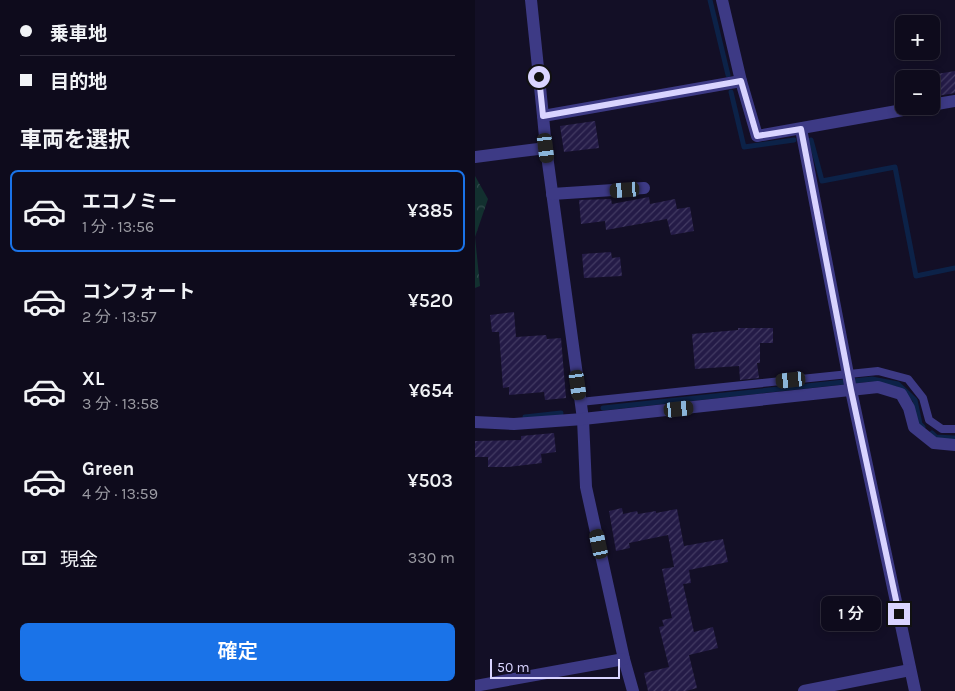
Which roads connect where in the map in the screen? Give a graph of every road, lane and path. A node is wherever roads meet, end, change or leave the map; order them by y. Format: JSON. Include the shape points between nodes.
{"nodes":[{"id":1,"x":531,"y":0,"type":"edge"},
{"id":2,"x":722,"y":0,"type":"edge"},
{"id":3,"x":741,"y":81,"type":"junction"},
{"id":4,"x":955,"y":101,"type":"edge"},
{"id":5,"x":940,"y":104,"type":"edge"},
{"id":6,"x":895,"y":112,"type":"edge"},
{"id":7,"x":543,"y":116,"type":"junction"},
{"id":8,"x":801,"y":129,"type":"junction"},
{"id":9,"x":546,"y":148,"type":"junction"},
{"id":10,"x":475,"y":157,"type":"edge"},
{"id":11,"x":644,"y":188,"type":"dead end"},
{"id":12,"x":552,"y":194,"type":"junction"},
{"id":13,"x":849,"y":374,"type":"junction"},
{"id":14,"x":851,"y":390,"type":"junction"},
{"id":15,"x":580,"y":402,"type":"junction"},
{"id":16,"x":583,"y":419,"type":"junction"},
{"id":17,"x":475,"y":422,"type":"edge"},
{"id":18,"x":955,"y":429,"type":"edge"},
{"id":19,"x":955,"y":445,"type":"edge"},
{"id":20,"x":624,"y":659,"type":"junction"},
{"id":21,"x":910,"y":670,"type":"junction"},
{"id":22,"x":475,"y":686,"type":"edge"},
{"id":23,"x":633,"y":691,"type":"edge"},
{"id":24,"x":804,"y":691,"type":"edge"},
{"id":25,"x":915,"y":691,"type":"edge"}],
"edges":[{"from":1,"to":7,"type":"street"},
{"from":2,"to":3,"type":"street"},
{"from":3,"to":7,"type":"street"},
{"from":3,"to":8,"type":"street","via":[[757,136]]},
{"from":4,"to":5,"type":"street"},
{"from":6,"to":8,"type":"street"},
{"from":7,"to":9,"type":"street"},
{"from":8,"to":13,"type":"street"},
{"from":9,"to":10,"type":"street"},
{"from":9,"to":12,"type":"street"},
{"from":11,"to":12,"type":"street"},
{"from":12,"to":15,"type":"street"},
{"from":13,"to":14,"type":"street"},
{"from":13,"to":15,"type":"lane"},
{"from":13,"to":18,"type":"lane","via":[[878,371],[908,379],[923,398],[929,420],[942,429]]},
{"from":14,"to":16,"type":"street"},
{"from":14,"to":19,"type":"street","via":[[878,387],[901,394],[914,427],[934,444]]},
{"from":14,"to":21,"type":"street"},
{"from":15,"to":16,"type":"street"},
{"from":16,"to":17,"type":"street","via":[[514,424]]},
{"from":16,"to":20,"type":"street","via":[[587,487]]},
{"from":20,"to":22,"type":"street"},
{"from":20,"to":23,"type":"street"},
{"from":21,"to":24,"type":"street"},
{"from":21,"to":25,"type":"street"}]}
